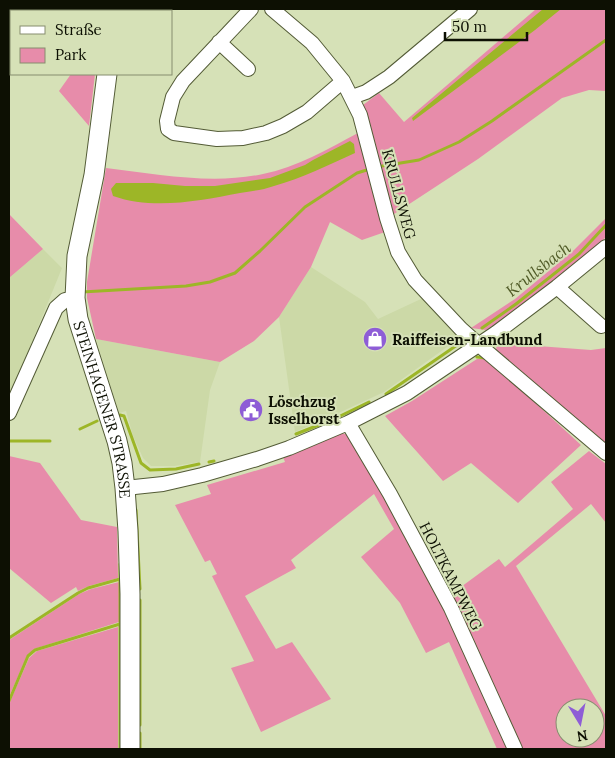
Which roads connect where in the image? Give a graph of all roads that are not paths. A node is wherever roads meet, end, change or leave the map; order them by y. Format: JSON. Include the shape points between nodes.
{"nodes":[{"id":1,"x":251,"y":9,"type":"edge"},
{"id":2,"x":272,"y":9,"type":"edge"},
{"id":3,"x":470,"y":9,"type":"edge"},
{"id":4,"x":218,"y":42,"type":"junction"},
{"id":5,"x":248,"y":69,"type":"dead end"},
{"id":6,"x":107,"y":75,"type":"edge"},
{"id":7,"x":343,"y":81,"type":"junction"},
{"id":8,"x":352,"y":97,"type":"junction"},
{"id":9,"x":606,"y":247,"type":"edge"},
{"id":10,"x":557,"y":288,"type":"junction"},
{"id":11,"x":75,"y":298,"type":"junction"},
{"id":12,"x":601,"y":326,"type":"dead end"},
{"id":13,"x":479,"y":345,"type":"junction"},
{"id":14,"x":10,"y":409,"type":"edge"},
{"id":15,"x":348,"y":423,"type":"junction"},
{"id":16,"x":606,"y":453,"type":"edge"},
{"id":17,"x":125,"y":488,"type":"junction"},
{"id":18,"x":130,"y":749,"type":"edge"},
{"id":19,"x":515,"y":749,"type":"edge"}],
"edges":[{"from":1,"to":4,"type":"street"},
{"from":2,"to":7,"type":"street","name":"KRULLSWEG","via":[[312,43]]},
{"from":3,"to":8,"type":"street","via":[[389,77]]},
{"from":4,"to":5,"type":"street"},
{"from":4,"to":7,"type":"street","via":[[173,97],[167,121],[168,129],[174,133],[217,139],[266,133],[307,112]]},
{"from":6,"to":11,"type":"street","name":"STEINHAGENER STRASSE","via":[[94,175],[78,256]]},
{"from":7,"to":8,"type":"street","name":"KRULLSWEG"},
{"from":8,"to":13,"type":"street","name":"KRULLSWEG","via":[[360,115],[398,252],[416,280]]},
{"from":9,"to":10,"type":"street"},
{"from":10,"to":12,"type":"street"},
{"from":10,"to":13,"type":"street"},
{"from":11,"to":14,"type":"street","via":[[65,300],[56,308]]},
{"from":11,"to":17,"type":"street","name":"STEINHAGENER STRASSE","via":[[78,319],[117,441]]},
{"from":13,"to":15,"type":"street","via":[[407,393]]},
{"from":13,"to":16,"type":"street","name":"KRULLSWEG"},
{"from":15,"to":17,"type":"street","via":[[289,448],[230,467],[164,484]]},
{"from":15,"to":19,"type":"street","name":"HOLTKAMPWEG","via":[[452,608]]},
{"from":17,"to":18,"type":"street","name":"STEINHAGENER STRASSE","via":[[130,585]]}]}
